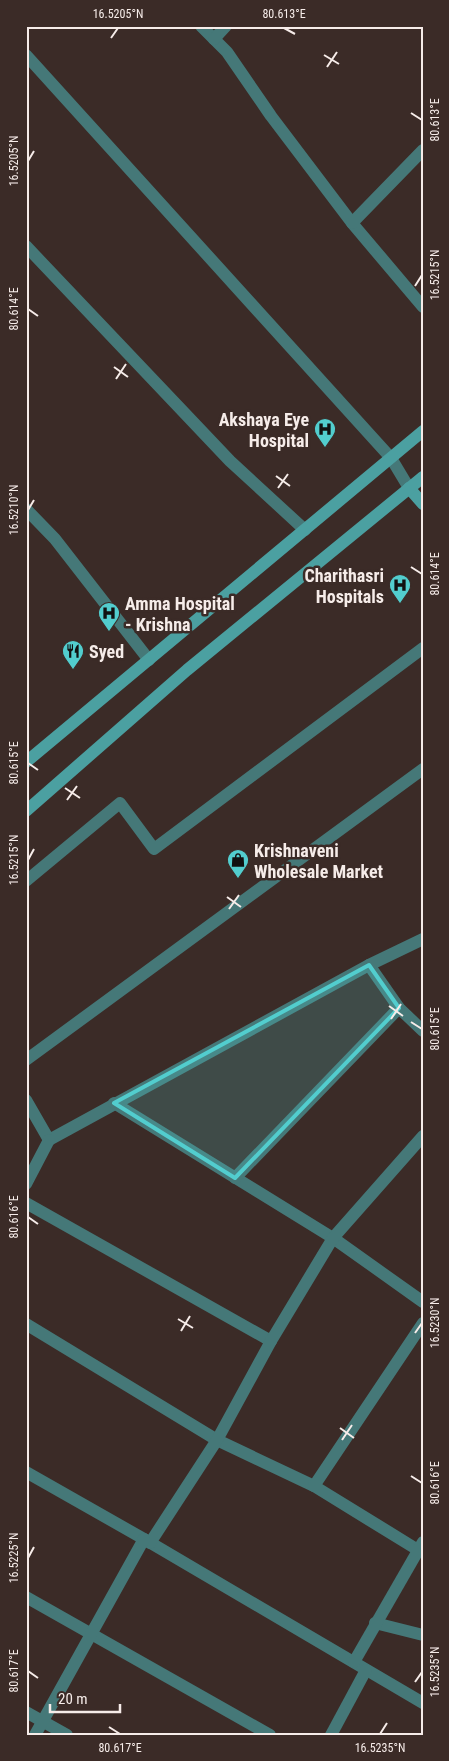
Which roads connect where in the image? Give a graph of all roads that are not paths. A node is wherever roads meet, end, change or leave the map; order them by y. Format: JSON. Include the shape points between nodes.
{"nodes":[{"id":1,"x":201,"y":26,"type":"edge"},
{"id":2,"x":226,"y":26,"type":"edge"},
{"id":3,"x":214,"y":39,"type":"junction"},
{"id":4,"x":26,"y":55,"type":"edge"},
{"id":5,"x":423,"y":150,"type":"edge"},
{"id":6,"x":352,"y":223,"type":"junction"},
{"id":7,"x":26,"y":246,"type":"edge"},
{"id":8,"x":423,"y":307,"type":"edge"},
{"id":9,"x":423,"y":431,"type":"edge"},
{"id":10,"x":391,"y":458,"type":"junction"},
{"id":11,"x":423,"y":477,"type":"edge"},
{"id":12,"x":409,"y":488,"type":"junction"},
{"id":13,"x":423,"y":504,"type":"edge"},
{"id":14,"x":26,"y":509,"type":"edge"},
{"id":15,"x":305,"y":530,"type":"junction"},
{"id":16,"x":423,"y":648,"type":"edge"},
{"id":17,"x":149,"y":660,"type":"junction"},
{"id":18,"x":26,"y":762,"type":"edge"},
{"id":19,"x":423,"y":769,"type":"edge"},
{"id":20,"x":26,"y":811,"type":"edge"},
{"id":21,"x":26,"y":881,"type":"edge"},
{"id":22,"x":423,"y":939,"type":"edge"},
{"id":23,"x":369,"y":965,"type":"junction"},
{"id":24,"x":400,"y":1008,"type":"junction"},
{"id":25,"x":423,"y":1031,"type":"edge"},
{"id":26,"x":26,"y":1060,"type":"edge"},
{"id":27,"x":26,"y":1100,"type":"edge"},
{"id":28,"x":114,"y":1103,"type":"junction"},
{"id":29,"x":423,"y":1136,"type":"edge"},
{"id":30,"x":49,"y":1140,"type":"junction"},
{"id":31,"x":235,"y":1178,"type":"junction"},
{"id":32,"x":26,"y":1184,"type":"edge"},
{"id":33,"x":26,"y":1204,"type":"edge"},
{"id":34,"x":333,"y":1238,"type":"junction"},
{"id":35,"x":423,"y":1302,"type":"edge"},
{"id":36,"x":26,"y":1324,"type":"edge"},
{"id":37,"x":423,"y":1324,"type":"edge"},
{"id":38,"x":271,"y":1341,"type":"junction"},
{"id":39,"x":217,"y":1440,"type":"junction"},
{"id":40,"x":26,"y":1472,"type":"edge"},
{"id":41,"x":314,"y":1486,"type":"junction"},
{"id":42,"x":147,"y":1541,"type":"junction"},
{"id":43,"x":420,"y":1546,"type":"edge"},
{"id":44,"x":26,"y":1597,"type":"edge"},
{"id":45,"x":375,"y":1623,"type":"junction"},
{"id":46,"x":92,"y":1634,"type":"junction"},
{"id":47,"x":423,"y":1635,"type":"edge"},
{"id":48,"x":354,"y":1662,"type":"junction"},
{"id":49,"x":366,"y":1670,"type":"junction"},
{"id":50,"x":423,"y":1703,"type":"edge"},
{"id":51,"x":26,"y":1712,"type":"edge"},
{"id":52,"x":43,"y":1721,"type":"junction"},
{"id":53,"x":35,"y":1735,"type":"edge"},
{"id":54,"x":67,"y":1735,"type":"edge"},
{"id":55,"x":270,"y":1735,"type":"edge"},
{"id":56,"x":331,"y":1735,"type":"edge"}],
"edges":[{"from":1,"to":3,"type":"street"},
{"from":2,"to":3,"type":"street"},
{"from":3,"to":6,"type":"street","via":[[227,52]]},
{"from":4,"to":10,"type":"street"},
{"from":5,"to":6,"type":"street"},
{"from":6,"to":8,"type":"street"},
{"from":7,"to":15,"type":"street","via":[[230,461]]},
{"from":9,"to":10,"type":"street"},
{"from":10,"to":12,"type":"street"},
{"from":10,"to":15,"type":"street"},
{"from":11,"to":12,"type":"street"},
{"from":12,"to":13,"type":"street"},
{"from":12,"to":20,"type":"street","via":[[187,670]]},
{"from":14,"to":17,"type":"street","via":[[55,539]]},
{"from":15,"to":17,"type":"street"},
{"from":16,"to":21,"type":"street","via":[[154,849],[120,803]]},
{"from":17,"to":18,"type":"street"},
{"from":19,"to":26,"type":"street"},
{"from":22,"to":23,"type":"street"},
{"from":23,"to":24,"type":"street"},
{"from":23,"to":28,"type":"street"},
{"from":24,"to":25,"type":"street"},
{"from":24,"to":31,"type":"street"},
{"from":27,"to":30,"type":"street"},
{"from":28,"to":30,"type":"street"},
{"from":28,"to":31,"type":"street"},
{"from":29,"to":34,"type":"street"},
{"from":30,"to":32,"type":"street"},
{"from":31,"to":34,"type":"street"},
{"from":33,"to":38,"type":"street"},
{"from":34,"to":35,"type":"street"},
{"from":34,"to":38,"type":"street"},
{"from":36,"to":39,"type":"street"},
{"from":37,"to":41,"type":"street"},
{"from":38,"to":39,"type":"street"},
{"from":39,"to":41,"type":"street"},
{"from":39,"to":42,"type":"street"},
{"from":40,"to":42,"type":"street"},
{"from":41,"to":43,"type":"street"},
{"from":42,"to":46,"type":"street"},
{"from":42,"to":48,"type":"street"},
{"from":43,"to":45,"type":"street"},
{"from":44,"to":46,"type":"street"},
{"from":45,"to":47,"type":"street"},
{"from":45,"to":48,"type":"street"},
{"from":46,"to":52,"type":"street"},
{"from":46,"to":55,"type":"street"},
{"from":48,"to":49,"type":"street"},
{"from":49,"to":50,"type":"street"},
{"from":49,"to":56,"type":"street"},
{"from":51,"to":52,"type":"street"},
{"from":52,"to":53,"type":"street"},
{"from":52,"to":54,"type":"street"}]}
